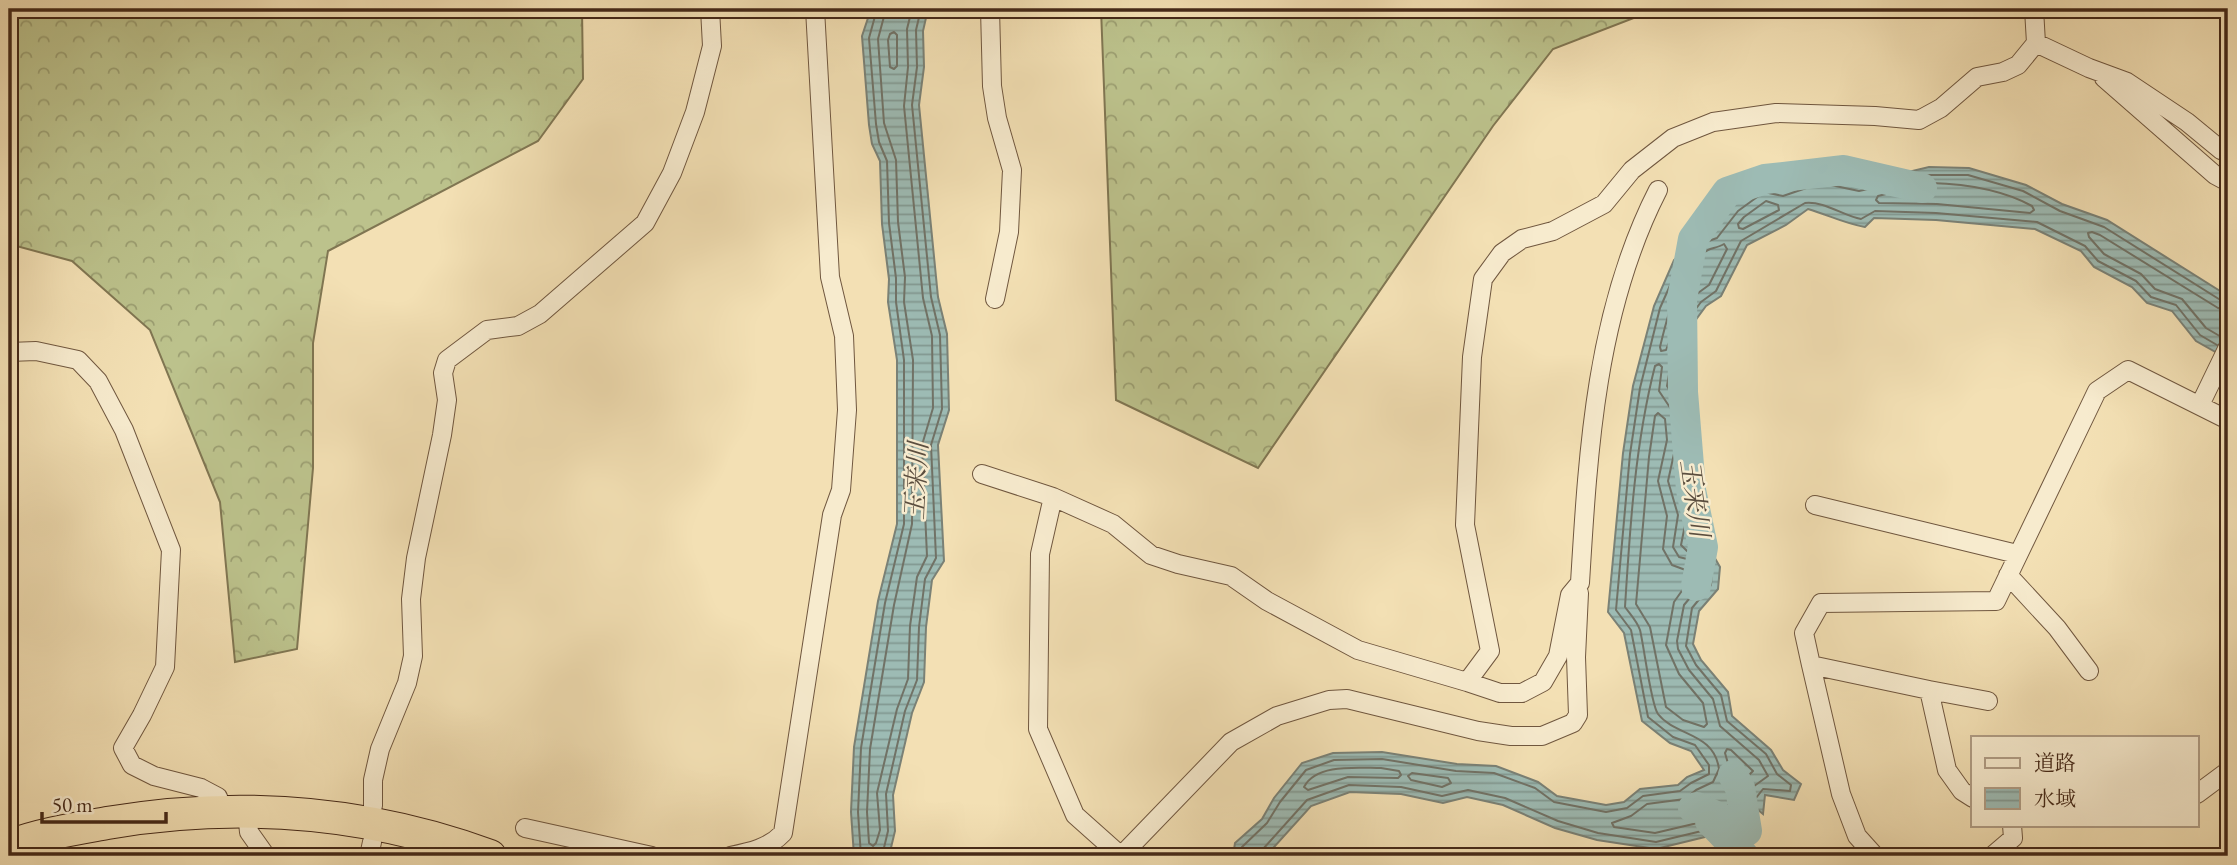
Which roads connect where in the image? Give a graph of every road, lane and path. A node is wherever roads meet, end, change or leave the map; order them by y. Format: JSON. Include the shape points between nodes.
{"nodes":[{"id":1,"x":710,"y":9,"type":"edge"},
{"id":2,"x":815,"y":9,"type":"edge"},
{"id":3,"x":990,"y":9,"type":"edge"},
{"id":4,"x":2034,"y":9,"type":"edge"},
{"id":5,"x":2036,"y":43,"type":"junction"},
{"id":6,"x":2090,"y":68,"type":"junction"},
{"id":7,"x":2228,"y":153,"type":"edge"},
{"id":8,"x":2228,"y":182,"type":"edge"},
{"id":9,"x":1658,"y":190,"type":"dead end"},
{"id":10,"x":995,"y":299,"type":"dead end"},
{"id":11,"x":2228,"y":347,"type":"edge"},
{"id":12,"x":9,"y":352,"type":"edge"},
{"id":13,"x":2203,"y":398,"type":"junction"},
{"id":14,"x":2228,"y":420,"type":"edge"},
{"id":15,"x":982,"y":474,"type":"dead end"},
{"id":16,"x":1053,"y":497,"type":"junction"},
{"id":17,"x":1815,"y":505,"type":"dead end"},
{"id":18,"x":2017,"y":554,"type":"junction"},
{"id":19,"x":2008,"y":575,"type":"junction"},
{"id":20,"x":1580,"y":583,"type":"junction"},
{"id":21,"x":1811,"y":665,"type":"junction"},
{"id":22,"x":2089,"y":671,"type":"dead end"},
{"id":23,"x":1467,"y":682,"type":"junction"},
{"id":24,"x":1928,"y":690,"type":"junction"},
{"id":25,"x":1988,"y":701,"type":"dead end"},
{"id":26,"x":2228,"y":771,"type":"edge"},
{"id":27,"x":2198,"y":793,"type":"edge"},
{"id":28,"x":1971,"y":797,"type":"edge"},
{"id":29,"x":373,"y":806,"type":"dead end"},
{"id":30,"x":234,"y":811,"type":"junction"},
{"id":31,"x":2012,"y":826,"type":"edge"},
{"id":32,"x":525,"y":828,"type":"dead end"},
{"id":33,"x":9,"y":846,"type":"edge"},
{"id":34,"x":266,"y":856,"type":"edge"},
{"id":35,"x":490,"y":856,"type":"edge"},
{"id":36,"x":652,"y":856,"type":"edge"},
{"id":37,"x":730,"y":856,"type":"edge"},
{"id":38,"x":1121,"y":856,"type":"edge"},
{"id":39,"x":1875,"y":856,"type":"edge"},
{"id":40,"x":1992,"y":856,"type":"edge"}],
"edges":[{"from":1,"to":29,"type":"street","via":[[712,46],[695,113],[672,173],[645,223],[540,314],[518,326],[486,330],[447,360],[442,435],[414,572],[413,656],[380,749]]},
{"from":2,"to":37,"type":"street","via":[[830,277],[844,337],[847,410],[841,490],[832,515],[783,833],[757,850]]},
{"from":3,"to":10,"type":"street","via":[[993,97],[1012,170],[1009,232]]},
{"from":4,"to":5,"type":"street"},
{"from":5,"to":6,"type":"street"},
{"from":5,"to":23,"type":"street","via":[[2018,65],[1977,76],[1941,108],[1919,120],[1776,113],[1713,122],[1673,138],[1632,170],[1604,204],[1553,231],[1522,239],[1502,254],[1483,279],[1472,357],[1465,525],[1490,651]]},
{"from":6,"to":7,"type":"street","via":[[2127,82]]},
{"from":6,"to":8,"type":"street"},
{"from":9,"to":20,"type":"street","via":[[1624,271],[1600,369]]},
{"from":11,"to":13,"type":"street"},
{"from":12,"to":30,"type":"street","via":[[36,351],[78,360],[98,381],[124,430],[171,550],[165,667],[123,748],[132,765],[201,788]]},
{"from":13,"to":14,"type":"street"},
{"from":13,"to":18,"type":"street","via":[[2128,370],[2097,391]]},
{"from":15,"to":16,"type":"street"},
{"from":16,"to":23,"type":"street","via":[[1112,524],[1151,555],[1231,576],[1358,650]]},
{"from":16,"to":38,"type":"street","via":[[1040,554],[1038,729],[1075,815]]},
{"from":17,"to":18,"type":"street"},
{"from":18,"to":19,"type":"street"},
{"from":19,"to":21,"type":"street","via":[[1996,601],[1821,603],[1804,633]]},
{"from":19,"to":22,"type":"street"},
{"from":20,"to":23,"type":"street","via":[[1570,595],[1558,656],[1543,682],[1522,693],[1500,694]]},
{"from":20,"to":38,"type":"street","via":[[1578,715],[1573,723],[1542,736],[1511,736],[1347,699],[1329,700],[1277,716],[1231,742]]},
{"from":21,"to":24,"type":"street"},
{"from":21,"to":39,"type":"street","via":[[1841,794],[1857,836]]},
{"from":24,"to":25,"type":"street"},
{"from":24,"to":28,"type":"street","via":[[1947,770]]},
{"from":26,"to":27,"type":"street"},
{"from":30,"to":33,"type":"highway","via":[[157,815],[66,830]]},
{"from":30,"to":34,"type":"street"},
{"from":30,"to":35,"type":"highway","via":[[308,813],[367,821]]},
{"from":31,"to":40,"type":"street","via":[[2013,838]]},
{"from":32,"to":36,"type":"street"}]}
